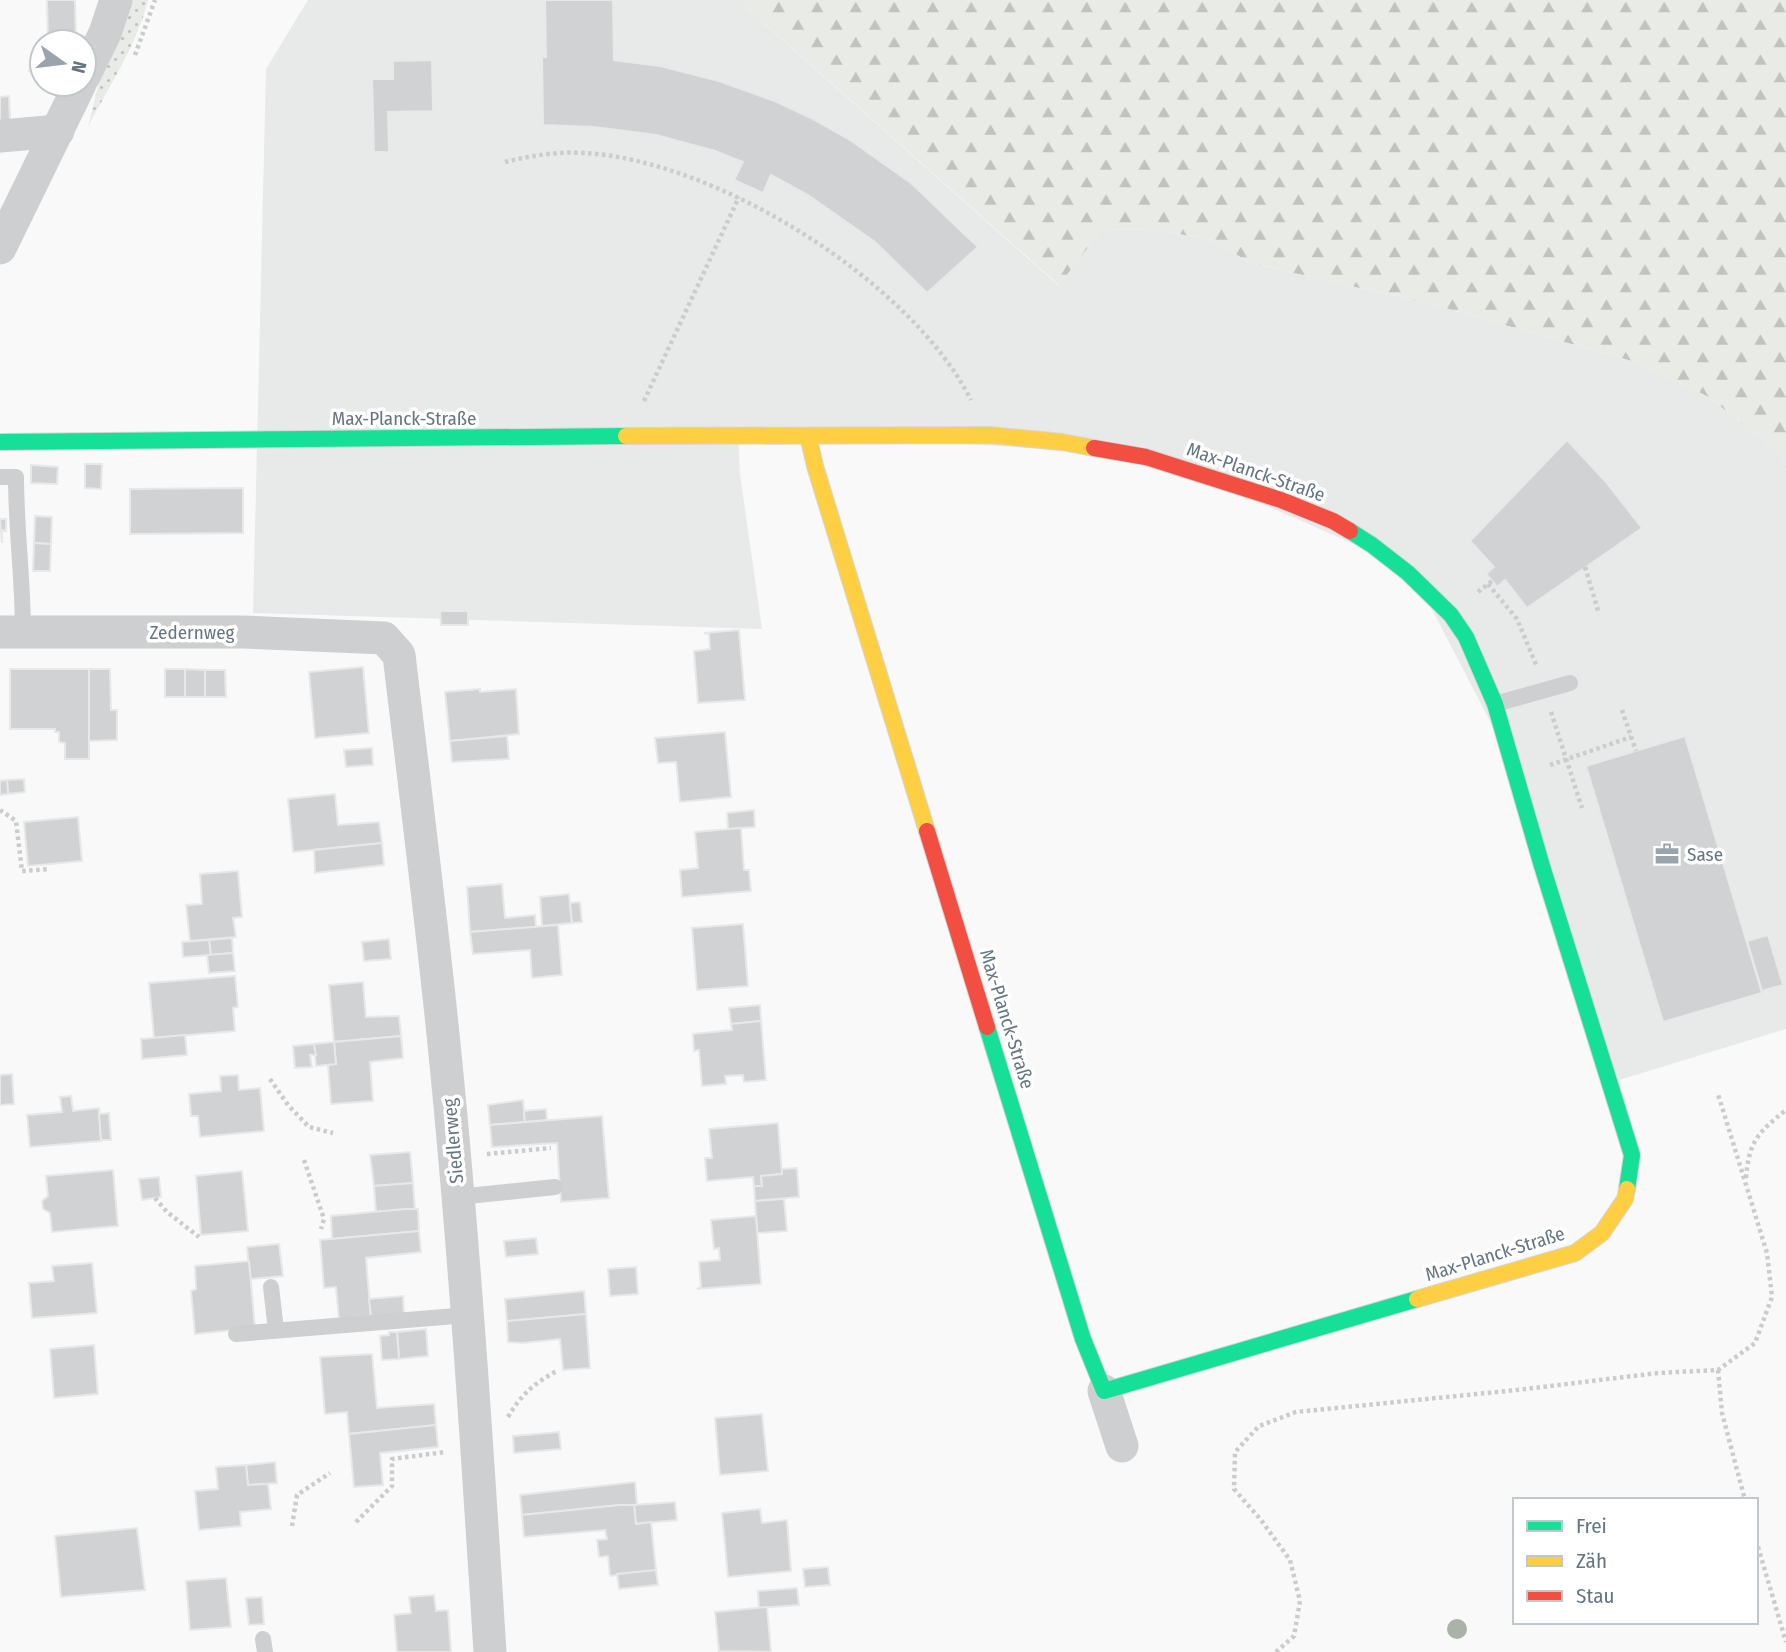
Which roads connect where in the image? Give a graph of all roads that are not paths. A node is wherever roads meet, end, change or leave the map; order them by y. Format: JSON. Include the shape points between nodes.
{"nodes":[{"id":1,"x":116,"y":0,"type":"edge"},
{"id":2,"x":98,"y":47,"type":"edge"},
{"id":3,"x":73,"y":98,"type":"edge"},
{"id":4,"x":58,"y":131,"type":"junction"},
{"id":5,"x":0,"y":136,"type":"edge"},
{"id":6,"x":0,"y":248,"type":"edge"},
{"id":7,"x":808,"y":436,"type":"junction"},
{"id":8,"x":0,"y":442,"type":"edge"},
{"id":9,"x":0,"y":477,"type":"edge"},
{"id":10,"x":12,"y":632,"type":"edge"},
{"id":11,"x":384,"y":638,"type":"joint"},
{"id":12,"x":1570,"y":683,"type":"dead end"},
{"id":13,"x":1495,"y":704,"type":"junction"},
{"id":14,"x":555,"y":1187,"type":"dead end"},
{"id":15,"x":458,"y":1197,"type":"junction"},
{"id":16,"x":271,"y":1287,"type":"dead end"},
{"id":17,"x":468,"y":1315,"type":"junction"},
{"id":18,"x":276,"y":1330,"type":"junction"},
{"id":19,"x":236,"y":1334,"type":"dead end"},
{"id":20,"x":1104,"y":1391,"type":"junction"},
{"id":21,"x":1122,"y":1446,"type":"dead end"},
{"id":22,"x":489,"y":1652,"type":"edge"}],
"edges":[{"from":1,"to":2,"type":"street"},
{"from":3,"to":4,"type":"street"},
{"from":4,"to":5,"type":"street"},
{"from":4,"to":6,"type":"street"},
{"from":7,"to":8,"type":"street","name":"Max-Planck-Straße"},
{"from":7,"to":13,"type":"street","name":"Max-Planck-Straße","via":[[989,435],[1062,442],[1146,457],[1281,500],[1334,521],[1372,545],[1451,615],[1471,646]]},
{"from":7,"to":20,"type":"street","name":"Max-Planck-Straße","via":[[1083,1339]]},
{"from":9,"to":10,"type":"lane","via":[[16,477],[23,595]]},
{"from":10,"to":11,"type":"street","name":"Zedernweg","via":[[243,632]]},
{"from":11,"to":15,"type":"street","name":"Siedlerweg","via":[[399,655]]},
{"from":12,"to":13,"type":"lane"},
{"from":13,"to":20,"type":"street","name":"Max-Planck-Straße","via":[[1632,1156],[1625,1199],[1602,1233],[1575,1253]]},
{"from":14,"to":15,"type":"lane"},
{"from":15,"to":17,"type":"street","name":"Siedlerweg"},
{"from":16,"to":18,"type":"lane"},
{"from":17,"to":18,"type":"lane"},
{"from":17,"to":22,"type":"street","name":"Siedlerweg"},
{"from":18,"to":19,"type":"lane"},
{"from":20,"to":21,"type":"street"}]}
